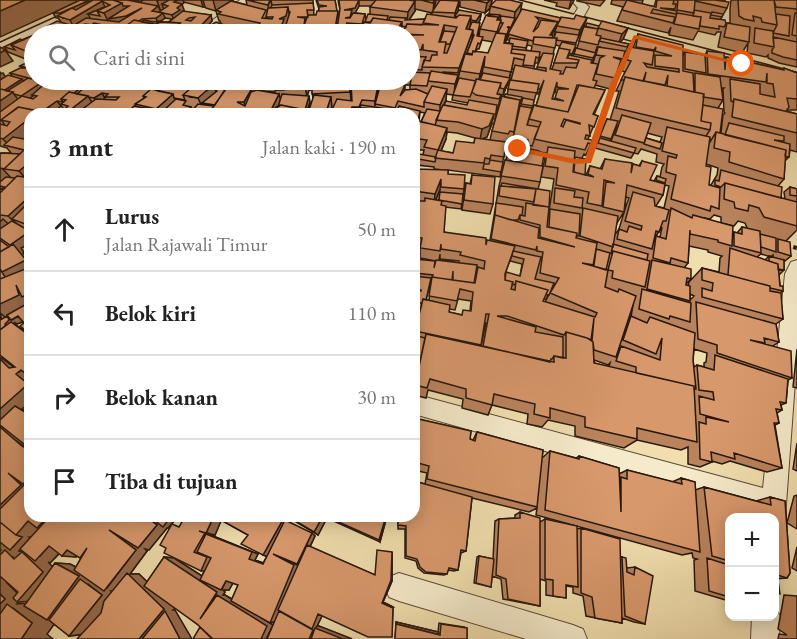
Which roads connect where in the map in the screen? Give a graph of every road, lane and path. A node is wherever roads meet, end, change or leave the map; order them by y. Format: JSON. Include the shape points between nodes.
{"nodes":[{"id":1,"x":106,"y":0,"type":"edge"},
{"id":2,"x":247,"y":0,"type":"edge"},
{"id":3,"x":315,"y":0,"type":"edge"},
{"id":4,"x":498,"y":0,"type":"edge"},
{"id":5,"x":576,"y":0,"type":"edge"},
{"id":6,"x":730,"y":0,"type":"edge"},
{"id":7,"x":576,"y":21,"type":"junction"},
{"id":8,"x":54,"y":24,"type":"edge"},
{"id":9,"x":214,"y":24,"type":"edge"},
{"id":10,"x":312,"y":24,"type":"edge"},
{"id":11,"x":726,"y":29,"type":"edge"},
{"id":12,"x":768,"y":32,"type":"edge"},
{"id":13,"x":634,"y":37,"type":"junction"},
{"id":14,"x":24,"y":38,"type":"edge"},
{"id":15,"x":0,"y":49,"type":"edge"},
{"id":16,"x":742,"y":64,"type":"junction"},
{"id":17,"x":797,"y":79,"type":"edge"},
{"id":18,"x":313,"y":90,"type":"edge"},
{"id":19,"x":309,"y":108,"type":"edge"},
{"id":20,"x":518,"y":149,"type":"edge"},
{"id":21,"x":539,"y":154,"type":"edge"},
{"id":22,"x":575,"y":162,"type":"edge"},
{"id":23,"x":776,"y":243,"type":"edge"},
{"id":24,"x":797,"y":248,"type":"edge"},
{"id":25,"x":797,"y":267,"type":"edge"},
{"id":26,"x":420,"y":406,"type":"edge"},
{"id":27,"x":24,"y":412,"type":"edge"},
{"id":28,"x":0,"y":434,"type":"edge"},
{"id":29,"x":772,"y":510,"type":"edge"},
{"id":30,"x":399,"y":587,"type":"dead end"},
{"id":31,"x":766,"y":621,"type":"edge"},
{"id":32,"x":573,"y":639,"type":"edge"},
{"id":33,"x":765,"y":639,"type":"edge"}],
"edges":[{"from":1,"to":8,"type":"street"},
{"from":2,"to":9,"type":"street"},
{"from":3,"to":10,"type":"street","via":[[316,18]]},
{"from":4,"to":7,"type":"main road"},
{"from":5,"to":7,"type":"street","via":[[584,7]]},
{"from":6,"to":11,"type":"street"},
{"from":7,"to":13,"type":"main road"},
{"from":12,"to":16,"type":"street","via":[[769,42],[745,38]]},
{"from":13,"to":16,"type":"main road"},
{"from":13,"to":22,"type":"path","via":[[614,82],[588,161]]},
{"from":14,"to":15,"type":"street"},
{"from":16,"to":17,"type":"main road"},
{"from":18,"to":19,"type":"street"},
{"from":20,"to":21,"type":"path"},
{"from":23,"to":24,"type":"path"},
{"from":25,"to":29,"type":"street"},
{"from":26,"to":29,"type":"street"},
{"from":27,"to":28,"type":"street"},
{"from":30,"to":32,"type":"street"},
{"from":31,"to":33,"type":"street"}]}
